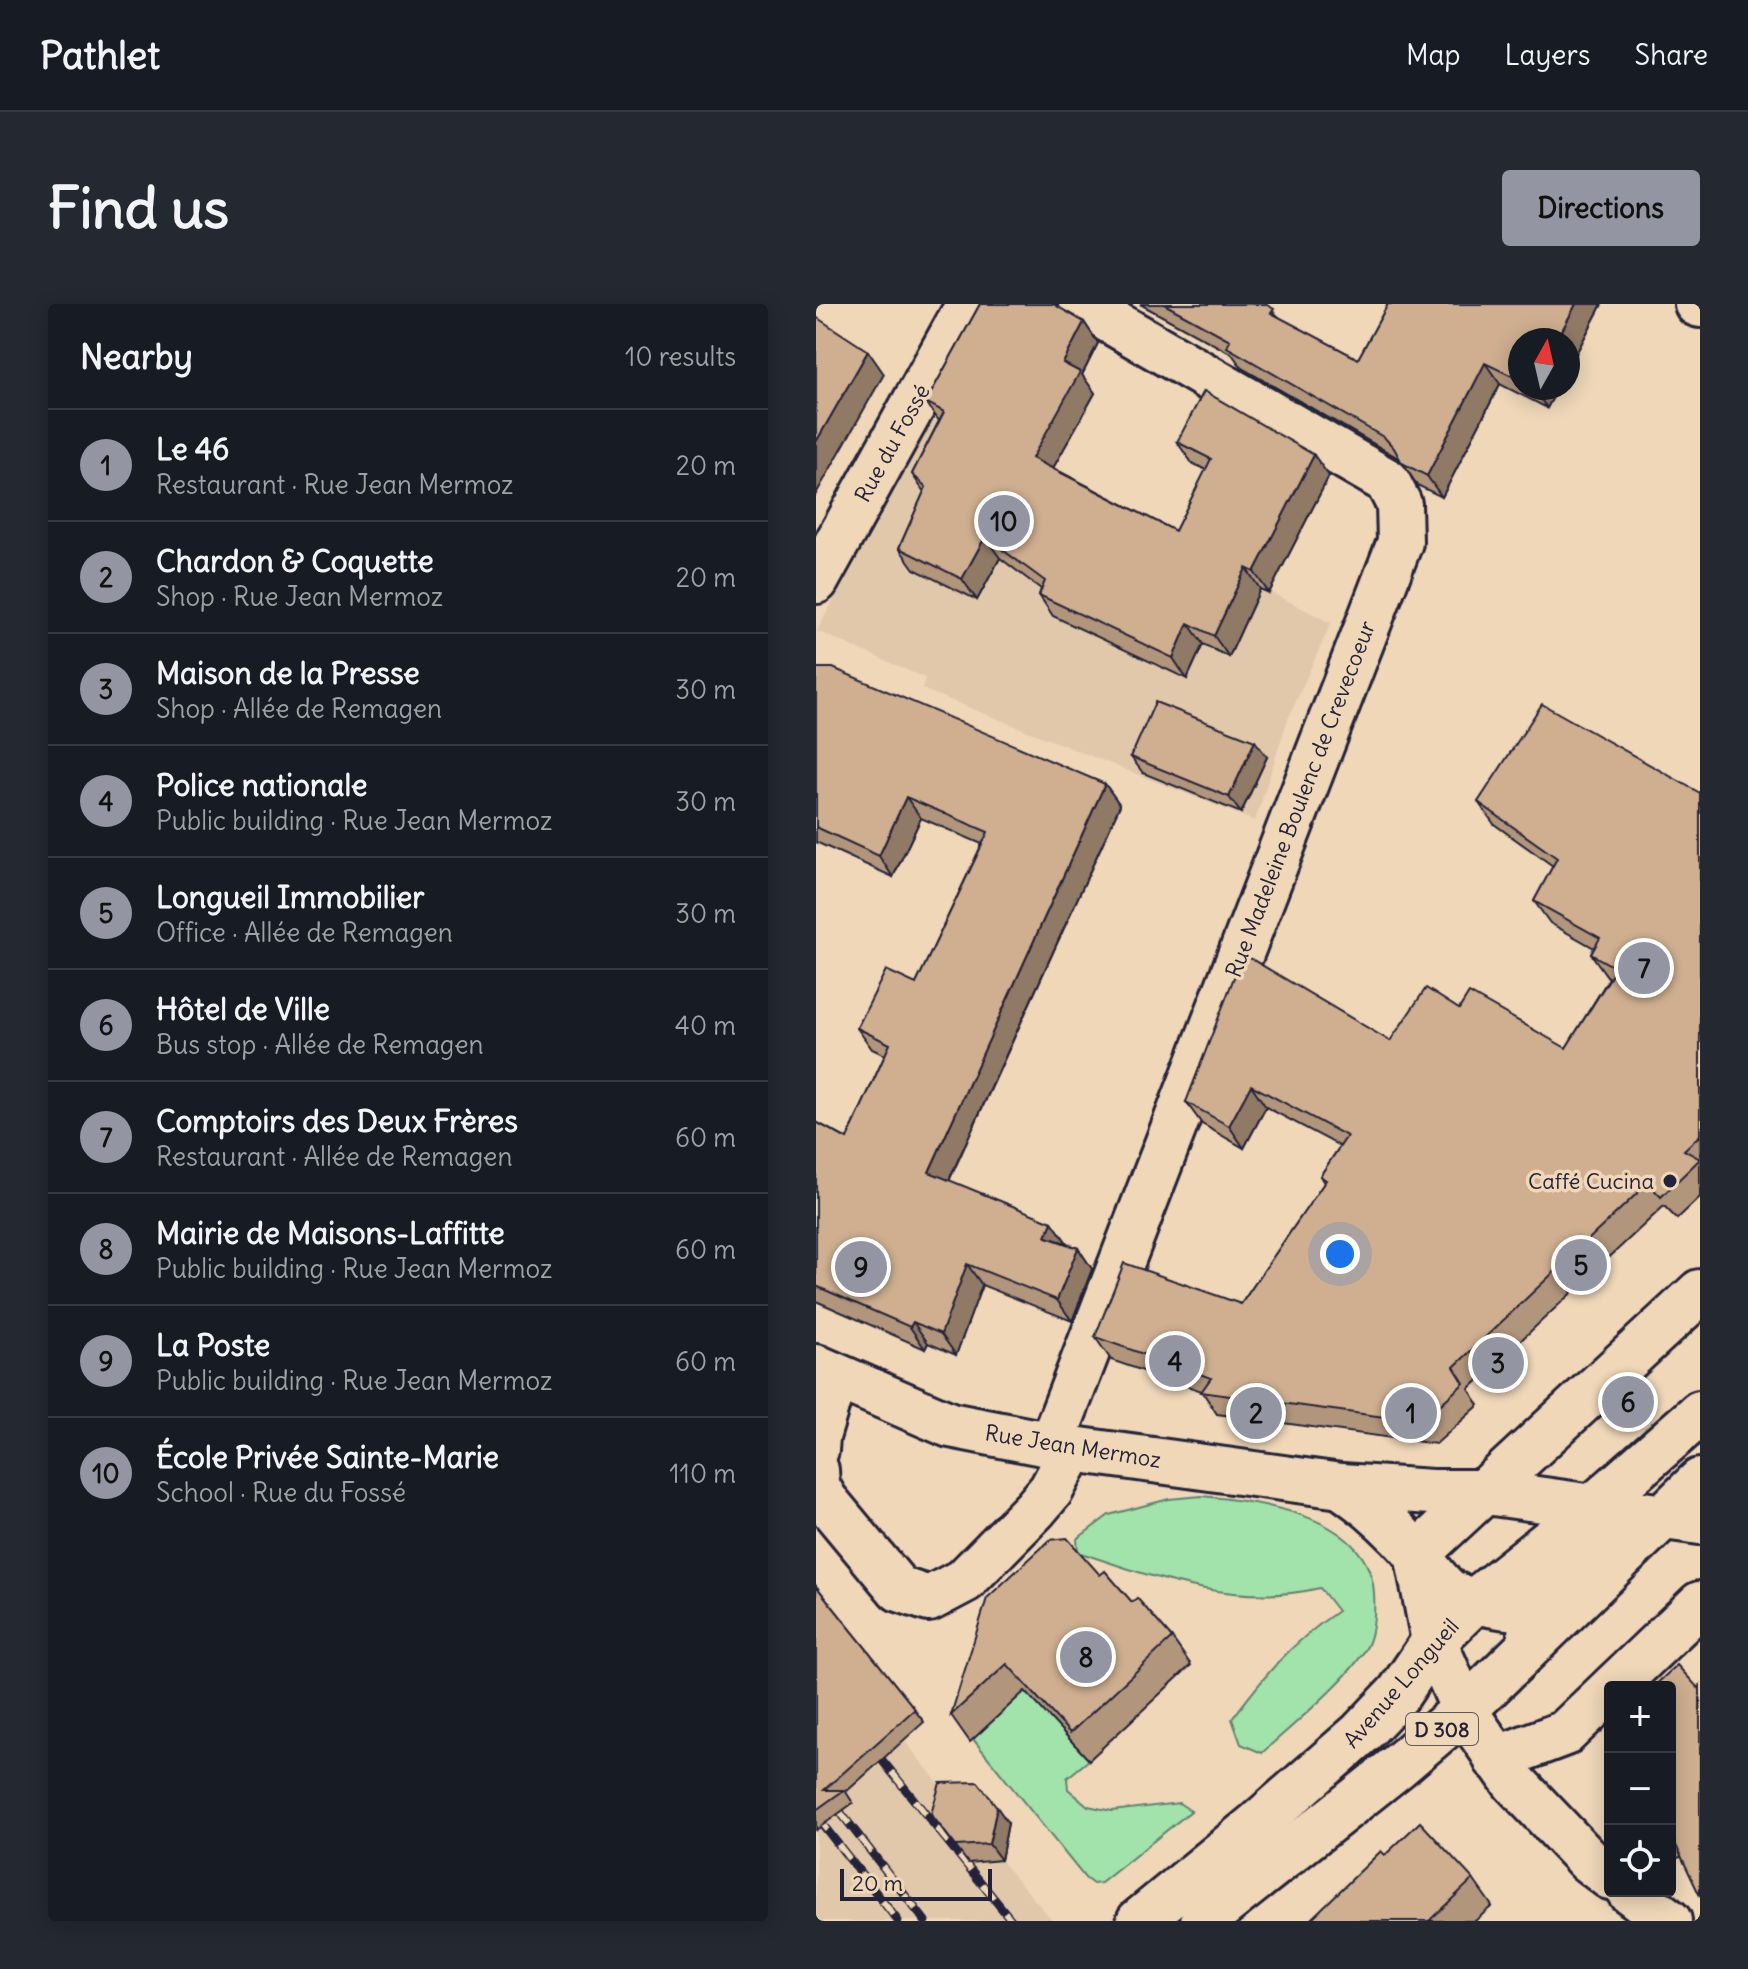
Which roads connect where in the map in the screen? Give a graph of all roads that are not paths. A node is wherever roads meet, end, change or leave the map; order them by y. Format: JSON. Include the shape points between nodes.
{"nodes":[{"id":1,"x":969,"y":304,"type":"edge"},
{"id":2,"x":1081,"y":304,"type":"edge"},
{"id":3,"x":816,"y":581,"type":"edge"},
{"id":4,"x":1700,"y":1292,"type":"edge"},
{"id":5,"x":826,"y":1371,"type":"edge"},
{"id":6,"x":1700,"y":1413,"type":"edge"},
{"id":7,"x":1062,"y":1447,"type":"junction"},
{"id":8,"x":816,"y":1450,"type":"edge"},
{"id":9,"x":816,"y":1470,"type":"edge"},
{"id":10,"x":1700,"y":1481,"type":"edge"},
{"id":11,"x":1341,"y":1486,"type":"junction"},
{"id":12,"x":1486,"y":1492,"type":"junction"},
{"id":13,"x":1594,"y":1506,"type":"junction"},
{"id":14,"x":1682,"y":1519,"type":"edge"},
{"id":15,"x":1417,"y":1554,"type":"junction"},
{"id":16,"x":1476,"y":1600,"type":"junction"},
{"id":17,"x":1700,"y":1604,"type":"edge"},
{"id":18,"x":1542,"y":1623,"type":"junction"},
{"id":19,"x":1434,"y":1641,"type":"junction"},
{"id":20,"x":1620,"y":1681,"type":"edge"},
{"id":21,"x":1604,"y":1696,"type":"edge"},
{"id":22,"x":1464,"y":1710,"type":"junction"},
{"id":23,"x":1496,"y":1759,"type":"junction"},
{"id":24,"x":1604,"y":1872,"type":"edge"},
{"id":25,"x":1637,"y":1897,"type":"edge"},
{"id":26,"x":1139,"y":1921,"type":"edge"},
{"id":27,"x":1203,"y":1921,"type":"edge"},
{"id":28,"x":1669,"y":1921,"type":"edge"}],
"edges":[{"from":1,"to":3,"type":"street","name":"Rue du Fossé"},
{"from":2,"to":7,"type":"street","name":"Rue Madeleine Boulenc de Crevecoeur","via":[[1387,481],[1399,504],[1400,542]]},
{"from":4,"to":12,"type":"street"},
{"from":5,"to":7,"type":"street","name":"Rue Jean Mermoz","via":[[950,1425]]},
{"from":5,"to":8,"type":"street"},
{"from":6,"to":13,"type":"street","name":"Avenue Longueil","number":"D 308"},
{"from":7,"to":9,"type":"street","name":"Rue Madeleine Boulenc de Crevecoeur","via":[[1051,1490],[1035,1509],[965,1580],[929,1599],[899,1589],[825,1500]]},
{"from":7,"to":11,"type":"street","name":"Rue Jean Mermoz"},
{"from":10,"to":14,"type":"street","number":"D 308"},
{"from":11,"to":12,"type":"street","name":"Rue Jean Mermoz"},
{"from":11,"to":15,"type":"street","name":"Rue Jean Mermoz","via":[[1368,1504]]},
{"from":12,"to":13,"type":"street","name":"Rue Jean Mermoz"},
{"from":12,"to":15,"type":"street"},
{"from":13,"to":14,"type":"street","name":"Rue Jean Mermoz"},
{"from":13,"to":16,"type":"street","name":"Avenue Longueil","number":"D 308"},
{"from":13,"to":18,"type":"street","via":[[1598,1527],[1590,1539],[1541,1585]]},
{"from":14,"to":18,"type":"street","number":"D 308"},
{"from":15,"to":16,"type":"street","name":"Rue Jean Mermoz","via":[[1448,1590]]},
{"from":15,"to":19,"type":"street"},
{"from":16,"to":18,"type":"street","name":"Rue Jean Mermoz"},
{"from":16,"to":19,"type":"street","name":"Avenue Longueil","number":"D 308"},
{"from":17,"to":20,"type":"street"},
{"from":18,"to":22,"type":"street","number":"D 308"},
{"from":19,"to":22,"type":"street"},
{"from":19,"to":26,"type":"street","name":"Avenue Longueil","number":"D 308","via":[[1399,1693],[1361,1733]]},
{"from":21,"to":23,"type":"street","via":[[1565,1733]]},
{"from":22,"to":23,"type":"street"},
{"from":22,"to":27,"type":"street","number":"D 308"},
{"from":23,"to":24,"type":"street"},
{"from":25,"to":28,"type":"street"}]}
